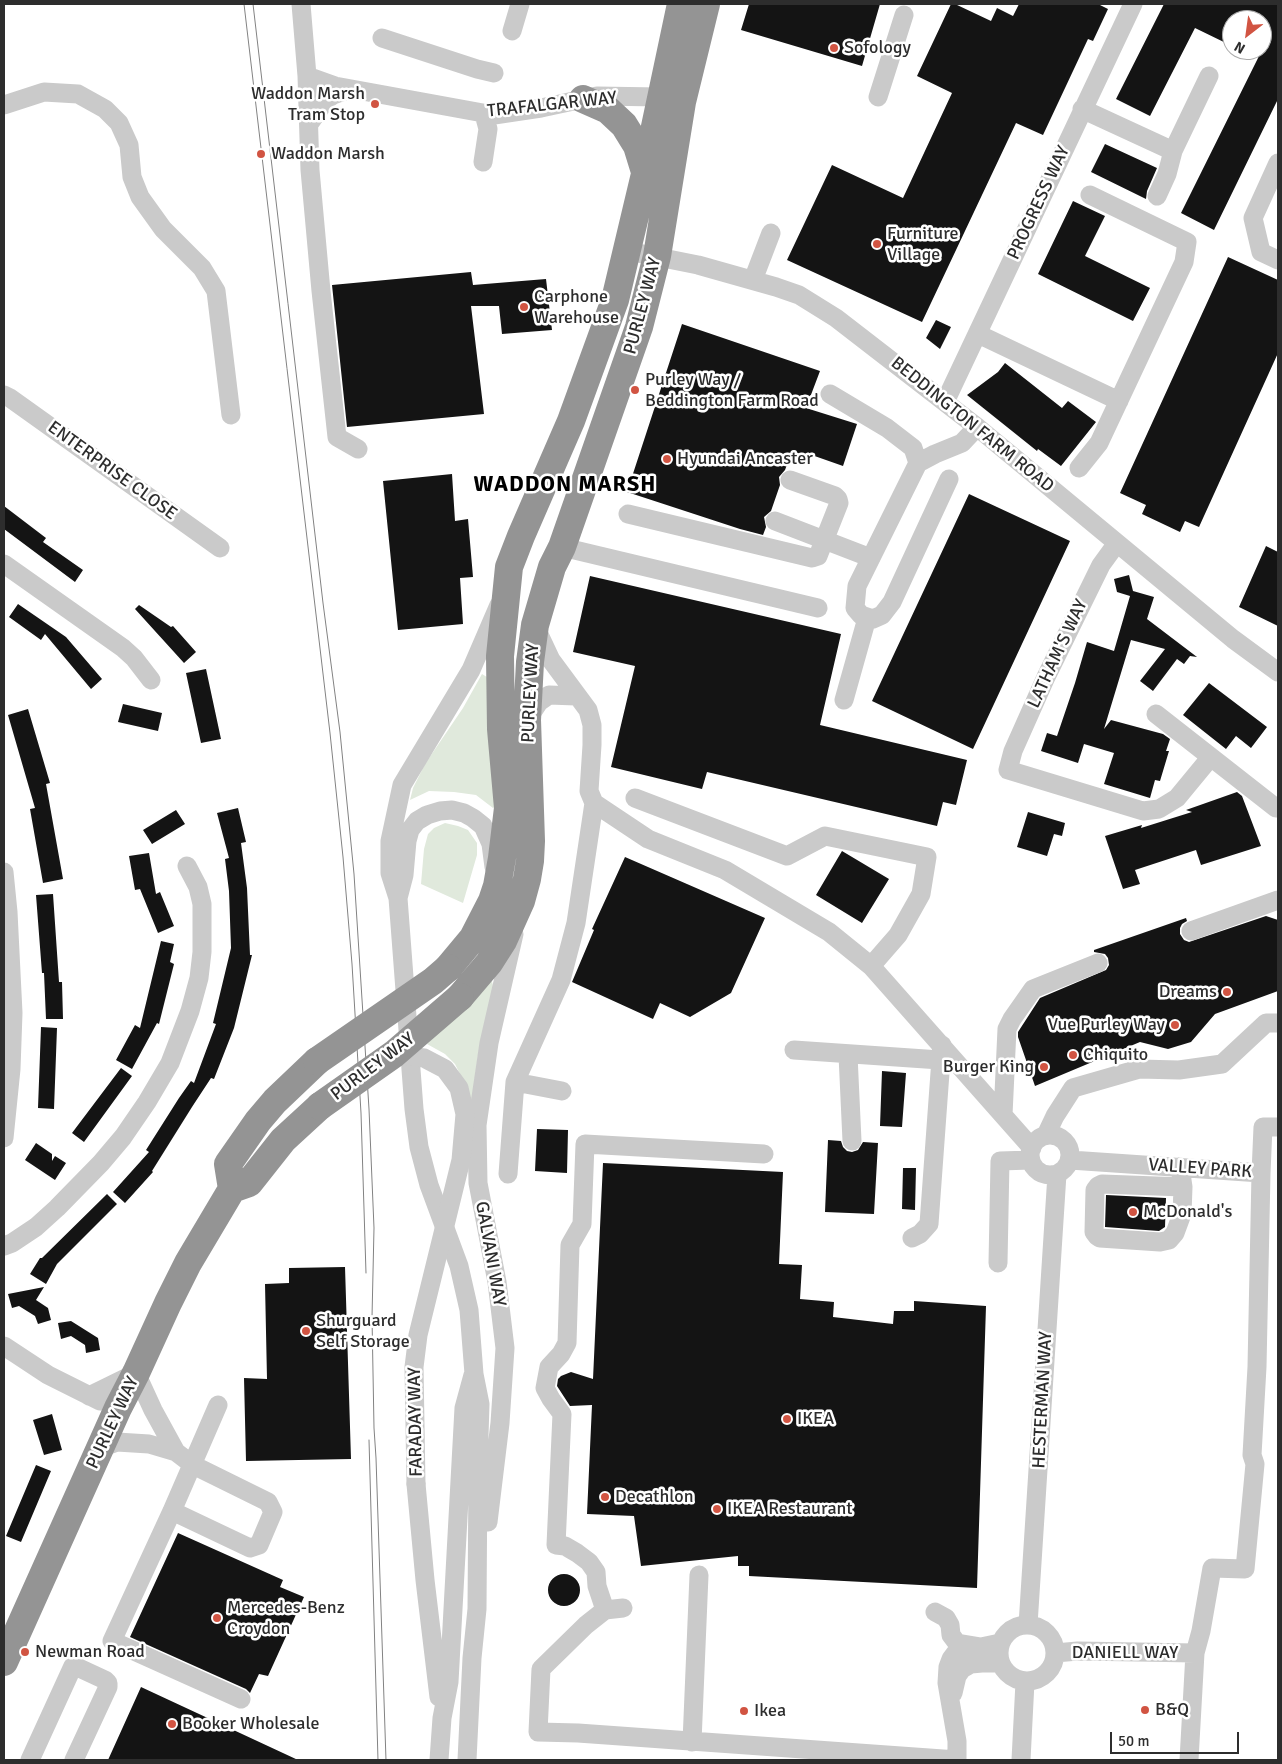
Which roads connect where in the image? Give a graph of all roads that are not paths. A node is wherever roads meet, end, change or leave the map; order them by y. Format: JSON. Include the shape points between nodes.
{"nodes":[{"id":1,"x":301,"y":4,"type":"edge"},
{"id":2,"x":520,"y":4,"type":"edge"},
{"id":3,"x":681,"y":4,"type":"edge"},
{"id":4,"x":706,"y":4,"type":"edge"},
{"id":5,"x":1133,"y":4,"type":"edge"},
{"id":6,"x":904,"y":15,"type":"dead end"},
{"id":7,"x":512,"y":31,"type":"dead end"},
{"id":8,"x":382,"y":38,"type":"dead end"},
{"id":9,"x":494,"y":73,"type":"dead end"},
{"id":10,"x":306,"y":76,"type":"junction"},
{"id":11,"x":1209,"y":76,"type":"dead end"},
{"id":12,"x":350,"y":89,"type":"junction"},
{"id":13,"x":878,"y":97,"type":"dead end"},
{"id":14,"x":583,"y":99,"type":"junction"},
{"id":15,"x":671,"y":100,"type":"junction"},
{"id":16,"x":4,"y":105,"type":"edge"},
{"id":17,"x":1082,"y":109,"type":"junction"},
{"id":18,"x":484,"y":114,"type":"junction"},
{"id":19,"x":309,"y":124,"type":"junction"},
{"id":20,"x":1173,"y":151,"type":"junction"},
{"id":21,"x":483,"y":162,"type":"dead end"},
{"id":22,"x":1278,"y":163,"type":"edge"},
{"id":23,"x":645,"y":174,"type":"junction"},
{"id":24,"x":1090,"y":196,"type":"dead end"},
{"id":25,"x":1157,"y":196,"type":"dead end"},
{"id":26,"x":771,"y":233,"type":"dead end"},
{"id":27,"x":628,"y":251,"type":"junction"},
{"id":28,"x":657,"y":256,"type":"junction"},
{"id":29,"x":1278,"y":260,"type":"edge"},
{"id":30,"x":753,"y":280,"type":"junction"},
{"id":31,"x":978,"y":334,"type":"junction"},
{"id":32,"x":830,"y":394,"type":"dead end"},
{"id":33,"x":4,"y":395,"type":"edge"},
{"id":34,"x":1119,"y":401,"type":"junction"},
{"id":35,"x":945,"y":402,"type":"junction"},
{"id":36,"x":231,"y":415,"type":"dead end"},
{"id":37,"x":976,"y":427,"type":"junction"},
{"id":38,"x":358,"y":449,"type":"dead end"},
{"id":39,"x":918,"y":464,"type":"junction"},
{"id":40,"x":1079,"y":468,"type":"dead end"},
{"id":41,"x":949,"y":479,"type":"dead end"},
{"id":42,"x":790,"y":480,"type":"dead end"},
{"id":43,"x":628,"y":514,"type":"dead end"},
{"id":44,"x":774,"y":521,"type":"dead end"},
{"id":45,"x":824,"y":540,"type":"junction"},
{"id":46,"x":1117,"y":543,"type":"junction"},
{"id":47,"x":562,"y":547,"type":"junction"},
{"id":48,"x":220,"y":548,"type":"dead end"},
{"id":49,"x":871,"y":558,"type":"junction"},
{"id":50,"x":4,"y":564,"type":"edge"},
{"id":51,"x":507,"y":588,"type":"junction"},
{"id":52,"x":818,"y":608,"type":"dead end"},
{"id":53,"x":867,"y":618,"type":"junction"},
{"id":54,"x":535,"y":626,"type":"junction"},
{"id":55,"x":1278,"y":672,"type":"edge"},
{"id":56,"x":151,"y":680,"type":"dead end"},
{"id":57,"x":576,"y":696,"type":"junction"},
{"id":58,"x":844,"y":700,"type":"dead end"},
{"id":59,"x":1156,"y":714,"type":"dead end"},
{"id":60,"x":528,"y":720,"type":"junction"},
{"id":61,"x":1210,"y":758,"type":"junction"},
{"id":62,"x":635,"y":798,"type":"dead end"},
{"id":63,"x":594,"y":803,"type":"junction"},
{"id":64,"x":1276,"y":808,"type":"dead end"},
{"id":65,"x":187,"y":866,"type":"dead end"},
{"id":66,"x":4,"y":872,"type":"edge"},
{"id":67,"x":497,"y":886,"type":"junction"},
{"id":68,"x":398,"y":898,"type":"junction"},
{"id":69,"x":1278,"y":900,"type":"edge"},
{"id":70,"x":521,"y":901,"type":"junction"},
{"id":71,"x":1191,"y":931,"type":"dead end"},
{"id":72,"x":1098,"y":963,"type":"dead end"},
{"id":73,"x":871,"y":966,"type":"junction"},
{"id":74,"x":1278,"y":1023,"type":"edge"},
{"id":75,"x":794,"y":1050,"type":"dead end"},
{"id":76,"x":941,"y":1053,"type":"junction"},
{"id":77,"x":394,"y":1054,"type":"junction"},
{"id":78,"x":848,"y":1055,"type":"junction"},
{"id":79,"x":514,"y":1082,"type":"junction"},
{"id":80,"x":562,"y":1091,"type":"dead end"},
{"id":81,"x":1003,"y":1115,"type":"junction"},
{"id":82,"x":1271,"y":1127,"type":"edge"},
{"id":83,"x":1046,"y":1135,"type":"junction"},
{"id":84,"x":4,"y":1138,"type":"edge"},
{"id":85,"x":852,"y":1141,"type":"dead end"},
{"id":86,"x":764,"y":1154,"type":"dead end"},
{"id":87,"x":1031,"y":1154,"type":"junction"},
{"id":88,"x":1063,"y":1167,"type":"junction"},
{"id":89,"x":1180,"y":1167,"type":"junction"},
{"id":90,"x":1261,"y":1173,"type":"junction"},
{"id":91,"x":508,"y":1174,"type":"dead end"},
{"id":92,"x":1183,"y":1188,"type":"junction"},
{"id":93,"x":232,"y":1189,"type":"junction"},
{"id":94,"x":912,"y":1238,"type":"dead end"},
{"id":95,"x":4,"y":1246,"type":"edge"},
{"id":96,"x":998,"y":1263,"type":"dead end"},
{"id":97,"x":4,"y":1346,"type":"edge"},
{"id":98,"x":136,"y":1373,"type":"junction"},
{"id":99,"x":474,"y":1374,"type":"junction"},
{"id":100,"x":89,"y":1396,"type":"junction"},
{"id":101,"x":218,"y":1405,"type":"dead end"},
{"id":102,"x":118,"y":1408,"type":"junction"},
{"id":103,"x":100,"y":1448,"type":"junction"},
{"id":104,"x":176,"y":1452,"type":"junction"},
{"id":105,"x":193,"y":1466,"type":"junction"},
{"id":106,"x":172,"y":1511,"type":"junction"},
{"id":107,"x":699,"y":1575,"type":"dead end"},
{"id":108,"x":477,"y":1609,"type":"junction"},
{"id":109,"x":935,"y":1612,"type":"dead end"},
{"id":110,"x":1028,"y":1625,"type":"junction"},
{"id":111,"x":1000,"y":1643,"type":"junction"},
{"id":112,"x":966,"y":1646,"type":"junction"},
{"id":113,"x":1055,"y":1653,"type":"junction"},
{"id":114,"x":1195,"y":1653,"type":"junction"},
{"id":115,"x":4,"y":1662,"type":"edge"},
{"id":116,"x":1000,"y":1664,"type":"junction"},
{"id":117,"x":1025,"y":1682,"type":"junction"},
{"id":118,"x":241,"y":1699,"type":"dead end"},
{"id":119,"x":951,"y":1702,"type":"junction"},
{"id":120,"x":442,"y":1718,"type":"junction"},
{"id":121,"x":692,"y":1742,"type":"junction"},
{"id":122,"x":30,"y":1760,"type":"edge"},
{"id":123,"x":74,"y":1760,"type":"edge"},
{"id":124,"x":440,"y":1760,"type":"edge"},
{"id":125,"x":467,"y":1760,"type":"edge"},
{"id":126,"x":957,"y":1760,"type":"edge"},
{"id":127,"x":1021,"y":1760,"type":"edge"},
{"id":128,"x":1190,"y":1760,"type":"edge"}],
"edges":[{"from":1,"to":10,"type":"street"},
{"from":2,"to":7,"type":"street"},
{"from":3,"to":15,"type":"highway","name":"PURLEY WAY"},
{"from":4,"to":15,"type":"highway","name":"PURLEY WAY"},
{"from":5,"to":17,"type":"street","name":"PROGRESS WAY"},
{"from":6,"to":13,"type":"street"},
{"from":8,"to":9,"type":"street"},
{"from":10,"to":12,"type":"street","name":"TRAFALGAR WAY"},
{"from":10,"to":19,"type":"street"},
{"from":11,"to":20,"type":"street"},
{"from":12,"to":18,"type":"street","name":"TRAFALGAR WAY"},
{"from":12,"to":19,"type":"street","via":[[325,101]]},
{"from":14,"to":15,"type":"street","name":"TRAFALGAR WAY","via":[[597,96]]},
{"from":14,"to":18,"type":"street","name":"TRAFALGAR WAY","via":[[541,108]]},
{"from":14,"to":23,"type":"highway","via":[[608,110],[624,125],[637,146]]},
{"from":15,"to":23,"type":"highway","name":"PURLEY WAY"},
{"from":15,"to":28,"type":"highway","name":"PURLEY WAY"},
{"from":16,"to":36,"type":"street","via":[[44,92],[78,94],[105,109],[118,123],[128,145],[132,177],[140,197],[164,229],[202,268],[216,291]]},
{"from":17,"to":20,"type":"street"},
{"from":17,"to":31,"type":"street","name":"PROGRESS WAY"},
{"from":18,"to":21,"type":"street","via":[[488,129]]},
{"from":19,"to":38,"type":"street","via":[[310,170],[337,437]]},
{"from":20,"to":25,"type":"street"},
{"from":22,"to":29,"type":"street","via":[[1253,218],[1261,252]]},
{"from":23,"to":27,"type":"highway","name":"PURLEY WAY"},
{"from":24,"to":34,"type":"street","via":[[1187,242],[1184,262]]},
{"from":26,"to":30,"type":"street"},
{"from":27,"to":28,"type":"street","name":"BEDDINGTON FARM ROAD"},
{"from":27,"to":51,"type":"highway","name":"PURLEY WAY","via":[[608,321],[571,421],[509,567]]},
{"from":28,"to":30,"type":"street","name":"BEDDINGTON FARM ROAD"},
{"from":28,"to":47,"type":"highway","name":"PURLEY WAY","via":[[634,343]]},
{"from":30,"to":35,"type":"street","name":"BEDDINGTON FARM ROAD","via":[[798,295],[836,318]]},
{"from":31,"to":34,"type":"street"},
{"from":31,"to":35,"type":"street","name":"PROGRESS WAY"},
{"from":32,"to":39,"type":"street","via":[[887,428],[913,448]]},
{"from":33,"to":48,"type":"street","name":"ENTERPRISE CLOSE"},
{"from":34,"to":40,"type":"street","via":[[1098,443]]},
{"from":35,"to":37,"type":"street","name":"BEDDINGTON FARM ROAD"},
{"from":37,"to":39,"type":"street","via":[[962,443]]},
{"from":37,"to":46,"type":"street","name":"BEDDINGTON FARM ROAD"},
{"from":39,"to":49,"type":"street"},
{"from":41,"to":53,"type":"street","via":[[892,602],[882,615]]},
{"from":42,"to":45,"type":"street","via":[[838,499]]},
{"from":43,"to":45,"type":"street","via":[[812,558],[818,556]]},
{"from":44,"to":45,"type":"street"},
{"from":45,"to":49,"type":"street"},
{"from":46,"to":55,"type":"street","name":"BEDDINGTON FARM ROAD"},
{"from":46,"to":61,"type":"street","name":"LATHAM'S WAY","via":[[1101,565],[1046,677],[1013,751],[1008,770],[1142,811],[1159,809],[1177,798]]},
{"from":47,"to":52,"type":"street"},
{"from":47,"to":54,"type":"highway","name":"PURLEY WAY","via":[[552,567]]},
{"from":49,"to":53,"type":"street","via":[[855,597],[855,608]]},
{"from":50,"to":56,"type":"street","via":[[123,648]]},
{"from":51,"to":67,"type":"highway","name":"PURLEY WAY","via":[[500,656],[501,729],[508,808]]},
{"from":51,"to":68,"type":"street","via":[[471,670],[402,786],[390,841],[390,873]]},
{"from":53,"to":58,"type":"street"},
{"from":54,"to":57,"type":"street","via":[[551,660]]},
{"from":54,"to":60,"type":"highway","name":"PURLEY WAY"},
{"from":57,"to":60,"type":"street","via":[[549,695],[539,702]]},
{"from":57,"to":63,"type":"street","via":[[588,710],[592,725],[589,791]]},
{"from":59,"to":61,"type":"street"},
{"from":60,"to":70,"type":"highway","name":"PURLEY WAY","via":[[531,841]]},
{"from":61,"to":64,"type":"street"},
{"from":62,"to":73,"type":"street","via":[[787,856],[825,836],[927,858],[921,894],[898,935]]},
{"from":63,"to":73,"type":"street","via":[[648,839],[725,870],[829,932]]},
{"from":63,"to":79,"type":"street","via":[[576,923],[561,980]]},
{"from":65,"to":95,"type":"street","via":[[198,887],[202,904],[202,952],[190,1011],[170,1063],[137,1116],[101,1163],[36,1227]]},
{"from":66,"to":84,"type":"street","via":[[13,1014]]},
{"from":67,"to":68,"type":"street","via":[[491,844],[483,826],[464,813],[440,811],[417,821],[410,830]]},
{"from":67,"to":93,"type":"highway","name":"PURLEY WAY","bridge":true,"via":[[473,938],[448,968],[317,1061],[275,1101],[228,1164]]},
{"from":68,"to":99,"type":"street","via":[[419,1146],[429,1185],[459,1266],[469,1310]]},
{"from":69,"to":71,"type":"street"},
{"from":70,"to":77,"type":"highway","name":"PURLEY WAY","bridge":true,"via":[[489,963],[460,997]]},
{"from":70,"to":108,"type":"street","name":"GALVANI WAY","via":[[489,1043],[477,1125],[478,1183],[497,1282],[505,1348],[500,1423]]},
{"from":72,"to":81,"type":"street","via":[[1034,989],[1012,1019],[1007,1029]]},
{"from":73,"to":76,"type":"street"},
{"from":74,"to":83,"type":"street","via":[[1266,1023],[1222,1064],[1179,1070],[1139,1069],[1073,1088]]},
{"from":75,"to":78,"type":"street"},
{"from":76,"to":78,"type":"street"},
{"from":76,"to":81,"type":"street"},
{"from":76,"to":94,"type":"street","via":[[929,1224]]},
{"from":77,"to":93,"type":"highway","name":"PURLEY WAY","bridge":true,"via":[[320,1106],[283,1140],[249,1183]]},
{"from":77,"to":120,"type":"street","name":"FARADAY WAY","bridge":true,"via":[[424,1058],[445,1070],[459,1088],[465,1114],[461,1160],[418,1335],[414,1367],[416,1484]]},
{"from":78,"to":85,"type":"street"},
{"from":79,"to":80,"type":"street"},
{"from":79,"to":91,"type":"street"},
{"from":81,"to":87,"type":"street"},
{"from":82,"to":90,"type":"street"},
{"from":83,"to":87,"type":"street","via":[[1040,1138]]},
{"from":83,"to":88,"type":"street","via":[[1064,1140],[1070,1150]]},
{"from":86,"to":121,"type":"street","via":[[585,1144],[582,1224],[570,1245],[567,1343],[549,1367],[545,1388],[562,1414],[556,1545],[564,1546],[589,1562],[596,1572],[597,1586],[614,1609],[586,1625],[541,1669],[538,1732]]},
{"from":87,"to":88,"type":"street","via":[[1034,1166],[1044,1174]]},
{"from":87,"to":96,"type":"street","via":[[1000,1161]]},
{"from":88,"to":89,"type":"street","name":"VALLEY PARK"},
{"from":88,"to":110,"type":"street","name":"HESTERMAN WAY"},
{"from":89,"to":90,"type":"street","name":"VALLEY PARK"},
{"from":89,"to":92,"type":"street"},
{"from":90,"to":114,"type":"street","name":"VALLEY PARK","via":[[1254,1464],[1245,1570],[1212,1568]]},
{"from":92,"to":92,"type":"street","via":[[1182,1214],[1169,1240],[1096,1236],[1095,1190],[1098,1186]]},
{"from":93,"to":98,"type":"highway","name":"PURLEY WAY","via":[[176,1287]]},
{"from":97,"to":100,"type":"street","via":[[48,1375]]},
{"from":98,"to":100,"type":"street"},
{"from":98,"to":102,"type":"highway","name":"PURLEY WAY"},
{"from":98,"to":104,"type":"street"},
{"from":99,"to":108,"type":"street","via":[[480,1404]]},
{"from":99,"to":120,"type":"street","via":[[464,1408],[449,1682]]},
{"from":100,"to":102,"type":"street"},
{"from":101,"to":105,"type":"street"},
{"from":102,"to":103,"type":"highway","name":"PURLEY WAY"},
{"from":103,"to":104,"type":"street","via":[[117,1442],[149,1444]]},
{"from":103,"to":115,"type":"highway","name":"PURLEY WAY"},
{"from":104,"to":105,"type":"street"},
{"from":105,"to":106,"type":"street"},
{"from":105,"to":106,"type":"street","via":[[268,1502],[273,1512],[259,1545],[250,1548]]},
{"from":106,"to":118,"type":"street","via":[[112,1641]]},
{"from":107,"to":121,"type":"street"},
{"from":108,"to":125,"type":"street"},
{"from":109,"to":112,"type":"street","via":[[946,1618],[956,1643]]},
{"from":110,"to":111,"type":"street","via":[[1013,1628]]},
{"from":110,"to":113,"type":"street","via":[[1041,1629],[1051,1639]]},
{"from":111,"to":112,"type":"street"},
{"from":111,"to":116,"type":"street"},
{"from":112,"to":119,"type":"street","via":[[957,1651],[948,1667]]},
{"from":113,"to":114,"type":"street","name":"DANIELL WAY"},
{"from":113,"to":117,"type":"street","via":[[1047,1673]]},
{"from":114,"to":128,"type":"street"},
{"from":116,"to":117,"type":"street","via":[[1010,1676]]},
{"from":116,"to":119,"type":"street","via":[[971,1664],[962,1669],[956,1676]]},
{"from":117,"to":127,"type":"street"},
{"from":119,"to":126,"type":"street"},
{"from":120,"to":124,"type":"street"},
{"from":121,"to":126,"type":"street"},
{"from":122,"to":123,"type":"street","via":[[73,1666],[77,1666],[105,1680],[108,1687]]}]}
